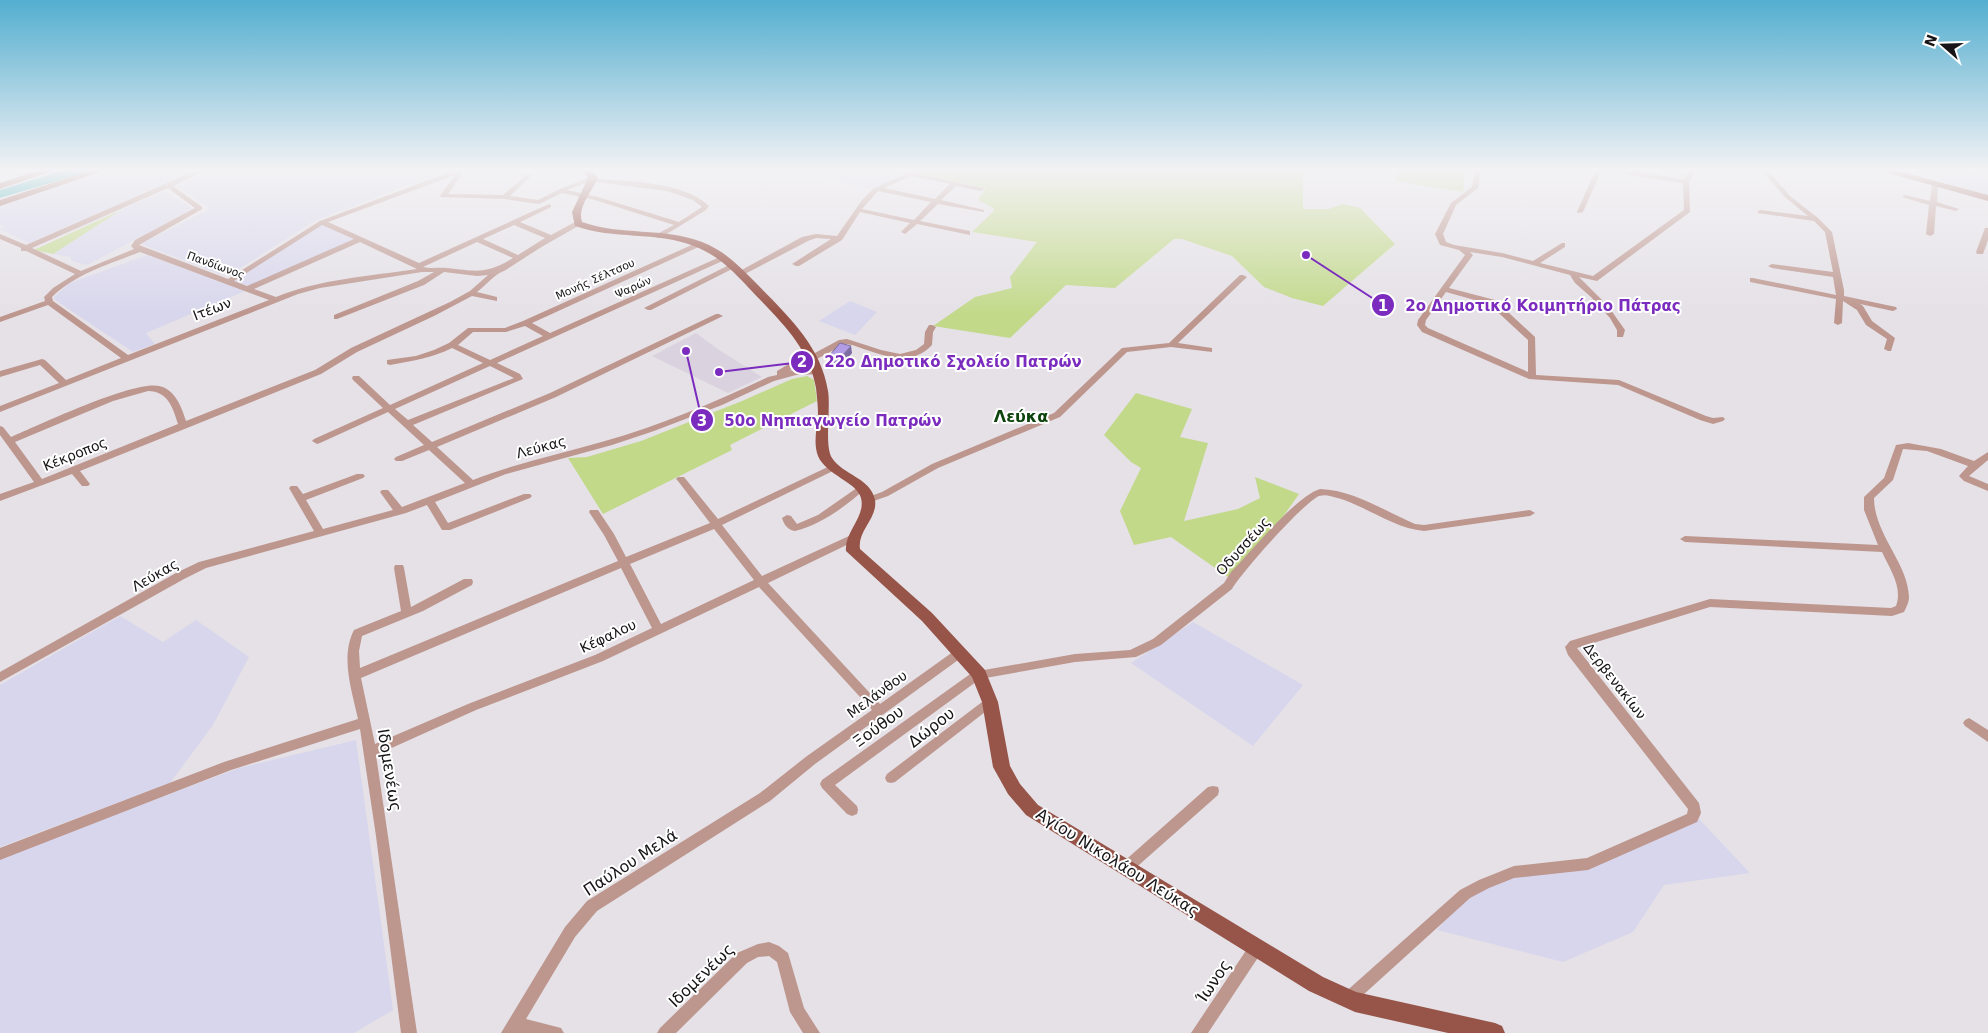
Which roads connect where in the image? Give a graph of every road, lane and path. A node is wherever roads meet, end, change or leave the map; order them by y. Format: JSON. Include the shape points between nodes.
{"nodes":[{"id":1,"x":96,"y":217,"type":"edge"},
{"id":2,"x":183,"y":217,"type":"edge"},
{"id":3,"x":335,"y":217,"type":"edge"},
{"id":4,"x":524,"y":217,"type":"edge"},
{"id":5,"x":577,"y":217,"type":"edge"},
{"id":6,"x":657,"y":217,"type":"edge"},
{"id":7,"x":689,"y":217,"type":"edge"},
{"id":8,"x":853,"y":217,"type":"edge"},
{"id":9,"x":892,"y":217,"type":"edge"},
{"id":10,"x":920,"y":217,"type":"edge"},
{"id":11,"x":1447,"y":217,"type":"edge"},
{"id":12,"x":1679,"y":217,"type":"edge"},
{"id":13,"x":1802,"y":217,"type":"edge"},
{"id":14,"x":1932,"y":217,"type":"edge"},
{"id":15,"x":1816,"y":219,"type":"joint"},
{"id":16,"x":322,"y":222,"type":"junction"},
{"id":17,"x":514,"y":222,"type":"junction"},
{"id":18,"x":915,"y":222,"type":"junction"},
{"id":19,"x":578,"y":224,"type":"junction"},
{"id":20,"x":679,"y":224,"type":"junction"},
{"id":21,"x":1988,"y":230,"type":"edge"},
{"id":22,"x":906,"y":232,"type":"dead end"},
{"id":23,"x":968,"y":233,"type":"dead end"},
{"id":24,"x":1930,"y":234,"type":"dead end"},
{"id":25,"x":0,"y":236,"type":"edge"},
{"id":26,"x":660,"y":236,"type":"junction"},
{"id":27,"x":551,"y":238,"type":"junction"},
{"id":28,"x":838,"y":238,"type":"junction"},
{"id":29,"x":477,"y":239,"type":"junction"},
{"id":30,"x":361,"y":240,"type":"junction"},
{"id":31,"x":699,"y":245,"type":"junction"},
{"id":32,"x":1562,"y":245,"type":"dead end"},
{"id":33,"x":1462,"y":248,"type":"junction"},
{"id":34,"x":24,"y":249,"type":"junction"},
{"id":35,"x":140,"y":249,"type":"junction"},
{"id":36,"x":1980,"y":252,"type":"dead end"},
{"id":37,"x":519,"y":258,"type":"junction"},
{"id":38,"x":725,"y":258,"type":"junction"},
{"id":39,"x":1535,"y":263,"type":"junction"},
{"id":40,"x":796,"y":264,"type":"dead end"},
{"id":41,"x":1772,"y":266,"type":"dead end"},
{"id":42,"x":421,"y":268,"type":"junction"},
{"id":43,"x":737,"y":269,"type":"junction"},
{"id":44,"x":444,"y":270,"type":"junction"},
{"id":45,"x":495,"y":271,"type":"junction"},
{"id":46,"x":82,"y":274,"type":"junction"},
{"id":47,"x":1574,"y":275,"type":"junction"},
{"id":48,"x":1836,"y":275,"type":"junction"},
{"id":49,"x":1243,"y":278,"type":"dead end"},
{"id":50,"x":1752,"y":280,"type":"dead end"},
{"id":51,"x":228,"y":282,"type":"junction"},
{"id":52,"x":247,"y":289,"type":"junction"},
{"id":53,"x":1444,"y":289,"type":"junction"},
{"id":54,"x":471,"y":293,"type":"junction"},
{"id":55,"x":1841,"y":297,"type":"junction"},
{"id":56,"x":275,"y":299,"type":"junction"},
{"id":57,"x":494,"y":299,"type":"dead end"},
{"id":58,"x":49,"y":302,"type":"junction"},
{"id":59,"x":648,"y":308,"type":"dead end"},
{"id":60,"x":1893,"y":309,"type":"dead end"},
{"id":61,"x":719,"y":316,"type":"dead end"},
{"id":62,"x":337,"y":317,"type":"dead end"},
{"id":63,"x":0,"y":320,"type":"edge"},
{"id":64,"x":526,"y":323,"type":"junction"},
{"id":65,"x":1838,"y":323,"type":"dead end"},
{"id":66,"x":932,"y":327,"type":"dead end"},
{"id":67,"x":1620,"y":335,"type":"dead end"},
{"id":68,"x":550,"y":337,"type":"junction"},
{"id":69,"x":452,"y":345,"type":"junction"},
{"id":70,"x":1171,"y":346,"type":"junction"},
{"id":71,"x":1888,"y":349,"type":"dead end"},
{"id":72,"x":1209,"y":350,"type":"dead end"},
{"id":73,"x":126,"y":358,"type":"junction"},
{"id":74,"x":813,"y":361,"type":"junction"},
{"id":75,"x":390,"y":362,"type":"dead end"},
{"id":76,"x":490,"y":363,"type":"junction"},
{"id":77,"x":0,"y":374,"type":"edge"},
{"id":78,"x":1532,"y":376,"type":"junction"},
{"id":79,"x":356,"y":378,"type":"dead end"},
{"id":80,"x":771,"y":379,"type":"junction"},
{"id":81,"x":64,"y":383,"type":"junction"},
{"id":82,"x":0,"y":408,"type":"edge"},
{"id":83,"x":389,"y":408,"type":"junction"},
{"id":84,"x":1720,"y":419,"type":"dead end"},
{"id":85,"x":406,"y":424,"type":"junction"},
{"id":86,"x":183,"y":425,"type":"junction"},
{"id":87,"x":0,"y":429,"type":"edge"},
{"id":88,"x":317,"y":441,"type":"dead end"},
{"id":89,"x":10,"y":442,"type":"junction"},
{"id":90,"x":431,"y":446,"type":"junction"},
{"id":91,"x":1988,"y":455,"type":"edge"},
{"id":92,"x":400,"y":459,"type":"dead end"},
{"id":93,"x":1974,"y":465,"type":"junction"},
{"id":94,"x":834,"y":467,"type":"junction"},
{"id":95,"x":74,"y":470,"type":"junction"},
{"id":96,"x":360,"y":476,"type":"dead end"},
{"id":97,"x":681,"y":479,"type":"dead end"},
{"id":98,"x":40,"y":483,"type":"junction"},
{"id":99,"x":85,"y":484,"type":"dead end"},
{"id":100,"x":472,"y":484,"type":"junction"},
{"id":101,"x":294,"y":488,"type":"dead end"},
{"id":102,"x":1988,"y":488,"type":"edge"},
{"id":103,"x":385,"y":492,"type":"dead end"},
{"id":104,"x":865,"y":494,"type":"junction"},
{"id":105,"x":527,"y":496,"type":"dead end"},
{"id":106,"x":0,"y":498,"type":"edge"},
{"id":107,"x":300,"y":499,"type":"junction"},
{"id":108,"x":430,"y":501,"type":"junction"},
{"id":109,"x":399,"y":512,"type":"junction"},
{"id":110,"x":594,"y":512,"type":"dead end"},
{"id":111,"x":1530,"y":513,"type":"dead end"},
{"id":112,"x":786,"y":518,"type":"dead end"},
{"id":113,"x":716,"y":524,"type":"junction"},
{"id":114,"x":320,"y":532,"type":"junction"},
{"id":115,"x":853,"y":538,"type":"junction"},
{"id":116,"x":1685,"y":538,"type":"dead end"},
{"id":117,"x":1885,"y":549,"type":"junction"},
{"id":118,"x":624,"y":563,"type":"junction"},
{"id":119,"x":399,"y":568,"type":"dead end"},
{"id":120,"x":760,"y":581,"type":"junction"},
{"id":121,"x":468,"y":582,"type":"dead end"},
{"id":122,"x":407,"y":613,"type":"junction"},
{"id":123,"x":658,"y":629,"type":"junction"},
{"id":124,"x":961,"y":652,"type":"junction"},
{"id":125,"x":979,"y":674,"type":"junction"},
{"id":126,"x":356,"y":675,"type":"junction"},
{"id":127,"x":0,"y":678,"type":"edge"},
{"id":128,"x":990,"y":702,"type":"junction"},
{"id":129,"x":880,"y":711,"type":"junction"},
{"id":130,"x":365,"y":722,"type":"junction"},
{"id":131,"x":1969,"y":723,"type":"dead end"},
{"id":132,"x":1988,"y":738,"type":"edge"},
{"id":133,"x":370,"y":752,"type":"junction"},
{"id":134,"x":811,"y":760,"type":"joint"},
{"id":135,"x":891,"y":778,"type":"dead end"},
{"id":136,"x":1213,"y":791,"type":"dead end"},
{"id":137,"x":852,"y":810,"type":"dead end"},
{"id":138,"x":0,"y":854,"type":"edge"},
{"id":139,"x":1126,"y":868,"type":"junction"},
{"id":140,"x":1256,"y":948,"type":"junction"},
{"id":141,"x":1347,"y":1000,"type":"junction"},
{"id":142,"x":512,"y":1028,"type":"edge"},
{"id":143,"x":409,"y":1033,"type":"edge"},
{"id":144,"x":556,"y":1033,"type":"edge"},
{"id":145,"x":665,"y":1033,"type":"edge"},
{"id":146,"x":812,"y":1033,"type":"edge"},
{"id":147,"x":1199,"y":1033,"type":"edge"},
{"id":148,"x":1494,"y":1033,"type":"edge"}],
"edges":[{"from":1,"to":34,"type":"street"},
{"from":2,"to":35,"type":"street","via":[[138,242],[135,246]]},
{"from":3,"to":16,"type":"street"},
{"from":4,"to":17,"type":"street"},
{"from":5,"to":19,"type":"main road"},
{"from":6,"to":20,"type":"street"},
{"from":7,"to":20,"type":"street"},
{"from":8,"to":28,"type":"street"},
{"from":9,"to":18,"type":"street"},
{"from":10,"to":18,"type":"street"},
{"from":11,"to":33,"type":"street","via":[[1439,234],[1443,243]]},
{"from":12,"to":47,"type":"street","via":[[1596,279]]},
{"from":13,"to":15,"type":"street"},
{"from":14,"to":24,"type":"street"},
{"from":15,"to":48,"type":"street","via":[[1829,234]]},
{"from":16,"to":30,"type":"street"},
{"from":16,"to":51,"type":"street"},
{"from":17,"to":27,"type":"street"},
{"from":17,"to":29,"type":"street"},
{"from":18,"to":22,"type":"street"},
{"from":18,"to":23,"type":"street"},
{"from":19,"to":26,"type":"main road","via":[[612,232]]},
{"from":19,"to":27,"type":"street","name":"Ιτέων"},
{"from":20,"to":26,"type":"street"},
{"from":21,"to":36,"type":"street"},
{"from":25,"to":34,"type":"street"},
{"from":26,"to":31,"type":"main road","via":[[680,238]]},
{"from":27,"to":37,"type":"street","name":"Ιτέων"},
{"from":28,"to":40,"type":"street"},
{"from":28,"to":43,"type":"street","via":[[816,236],[805,239]]},
{"from":29,"to":37,"type":"street"},
{"from":29,"to":42,"type":"street"},
{"from":30,"to":42,"type":"street"},
{"from":30,"to":52,"type":"street"},
{"from":31,"to":38,"type":"main road"},
{"from":31,"to":64,"type":"street","name":"Μονής Σέλτσου"},
{"from":32,"to":39,"type":"street"},
{"from":33,"to":39,"type":"street"},
{"from":33,"to":53,"type":"street","via":[[1468,255]]},
{"from":34,"to":46,"type":"street"},
{"from":35,"to":46,"type":"street"},
{"from":35,"to":51,"type":"street","name":"Πανδίωνος"},
{"from":37,"to":45,"type":"street","name":"Ιτέων"},
{"from":38,"to":43,"type":"main road"},
{"from":38,"to":68,"type":"street","name":"Ψαρών"},
{"from":39,"to":47,"type":"street"},
{"from":41,"to":48,"type":"street"},
{"from":42,"to":44,"type":"street","name":"Ιτέων"},
{"from":42,"to":56,"type":"street","name":"Ιτέων","via":[[308,288]]},
{"from":43,"to":59,"type":"street"},
{"from":43,"to":74,"type":"main road","via":[[784,317]]},
{"from":44,"to":45,"type":"street","name":"Ιτέων","via":[[477,274]]},
{"from":44,"to":62,"type":"street","via":[[421,283]]},
{"from":45,"to":54,"type":"street","name":"Ιτέων","via":[[493,278]]},
{"from":46,"to":58,"type":"street","via":[[54,290],[48,297]]},
{"from":47,"to":67,"type":"street","via":[[1618,324]]},
{"from":48,"to":55,"type":"street"},
{"from":49,"to":70,"type":"street"},
{"from":50,"to":55,"type":"street"},
{"from":51,"to":52,"type":"street","name":"Πανδίωνος"},
{"from":52,"to":56,"type":"street","name":"Πανδίωνος"},
{"from":53,"to":78,"type":"street","via":[[1492,302],[1532,339]]},
{"from":53,"to":78,"type":"street","via":[[1422,320],[1425,330]]},
{"from":54,"to":57,"type":"street"},
{"from":54,"to":86,"type":"street","name":"Ιτέων","via":[[353,350],[311,375]]},
{"from":55,"to":60,"type":"street"},
{"from":55,"to":65,"type":"street"},
{"from":55,"to":71,"type":"street","via":[[1860,308],[1870,323],[1891,338]]},
{"from":56,"to":73,"type":"street","name":"Ιτέων"},
{"from":58,"to":63,"type":"street"},
{"from":58,"to":73,"type":"street"},
{"from":61,"to":90,"type":"street","via":[[571,387]]},
{"from":64,"to":68,"type":"street"},
{"from":64,"to":69,"type":"street","name":"Μονής Σέλτσου","via":[[506,330],[471,330]]},
{"from":66,"to":74,"type":"street","via":[[928,345],[914,356],[897,356],[847,341]]},
{"from":68,"to":76,"type":"street","name":"Ψαρών"},
{"from":69,"to":75,"type":"street","name":"Μονής Σέλτσου","via":[[423,357]]},
{"from":69,"to":76,"type":"street"},
{"from":70,"to":72,"type":"street"},
{"from":70,"to":104,"type":"street","via":[[1125,350],[1057,415],[935,466],[885,494]]},
{"from":73,"to":81,"type":"street","name":"Ιτέων"},
{"from":74,"to":80,"type":"street"},
{"from":74,"to":80,"type":"street","name":"Λεύκας","via":[[796,372]]},
{"from":74,"to":94,"type":"main road","via":[[823,409],[823,447],[825,456]]},
{"from":76,"to":83,"type":"street","name":"Ψαρών"},
{"from":76,"to":85,"type":"street","via":[[519,379]]},
{"from":77,"to":81,"type":"street","via":[[42,362]]},
{"from":78,"to":84,"type":"street","via":[[1619,383],[1703,418]]},
{"from":79,"to":83,"type":"street"},
{"from":80,"to":100,"type":"street","name":"Λεύκας","via":[[645,431]]},
{"from":81,"to":82,"type":"street","name":"Ιτέων"},
{"from":83,"to":85,"type":"street"},
{"from":83,"to":88,"type":"street","name":"Ψαρών"},
{"from":85,"to":90,"type":"street"},
{"from":86,"to":89,"type":"street","via":[[177,406],[159,388],[152,387],[130,392]]},
{"from":86,"to":95,"type":"street","name":"Κέκροπος"},
{"from":87,"to":89,"type":"street","name":"Κέκροπος"},
{"from":89,"to":98,"type":"street","name":"Κέκροπος"},
{"from":90,"to":92,"type":"street"},
{"from":90,"to":100,"type":"street"},
{"from":91,"to":93,"type":"street"},
{"from":93,"to":102,"type":"street","via":[[1964,476]]},
{"from":93,"to":117,"type":"street","name":"Δερβενακίων","via":[[1928,449],[1908,446],[1898,449],[1888,480],[1868,500]]},
{"from":94,"to":104,"type":"main road"},
{"from":94,"to":113,"type":"street"},
{"from":95,"to":98,"type":"street","name":"Κέκροπος"},
{"from":95,"to":99,"type":"street"},
{"from":96,"to":107,"type":"street"},
{"from":97,"to":113,"type":"street"},
{"from":98,"to":106,"type":"street"},
{"from":100,"to":108,"type":"street","name":"Λεύκας"},
{"from":101,"to":107,"type":"street"},
{"from":103,"to":109,"type":"street"},
{"from":104,"to":112,"type":"street","via":[[803,526],[796,528]]},
{"from":104,"to":115,"type":"main road","via":[[867,508]]},
{"from":105,"to":108,"type":"street","via":[[446,528]]},
{"from":107,"to":114,"type":"street"},
{"from":108,"to":109,"type":"street","name":"Λεύκας"},
{"from":109,"to":114,"type":"street","name":"Λεύκας"},
{"from":110,"to":118,"type":"street"},
{"from":111,"to":125,"type":"street","name":"Οδυσσέως","via":[[1413,527],[1337,494],[1313,493],[1228,586],[1156,642],[1132,654],[1075,658]]},
{"from":113,"to":118,"type":"street"},
{"from":113,"to":120,"type":"street"},
{"from":114,"to":127,"type":"street","name":"Λεύκας","via":[[191,570]]},
{"from":115,"to":120,"type":"street","name":"Κέφαλου"},
{"from":115,"to":124,"type":"main road","name":"Αγίου Νικολάου Λεύκας","via":[[852,548],[856,555],[916,606]]},
{"from":116,"to":117,"type":"street"},
{"from":117,"to":141,"type":"street","name":"Δερβενακίων","via":[[1903,588],[1904,599],[1900,609],[1892,612],[1710,603],[1574,644],[1572,652],[1694,807],[1692,818],[1588,864],[1514,872],[1465,894]]},
{"from":118,"to":123,"type":"street"},
{"from":118,"to":126,"type":"street"},
{"from":119,"to":122,"type":"street"},
{"from":120,"to":123,"type":"street","name":"Κέφαλου"},
{"from":120,"to":129,"type":"street"},
{"from":121,"to":122,"type":"street","name":"Ιδομενέως"},
{"from":122,"to":126,"type":"street","name":"Ιδομενέως","via":[[358,633],[352,648]]},
{"from":123,"to":133,"type":"street","name":"Κέφαλου","via":[[590,662],[472,707]]},
{"from":124,"to":125,"type":"main road","name":"Αγίου Νικολάου Λεύκας"},
{"from":124,"to":129,"type":"street","name":"Μελάνθου"},
{"from":125,"to":128,"type":"main road","name":"Αγίου Νικολάου Λεύκας"},
{"from":125,"to":137,"type":"street","name":"Ξούθου","via":[[826,784]]},
{"from":126,"to":130,"type":"street","name":"Ιδομενέως"},
{"from":128,"to":135,"type":"street","name":"Δώρου"},
{"from":128,"to":139,"type":"main road","name":"Αγίου Νικολάου Λεύκας","via":[[1002,767],[1023,801],[1058,827]]},
{"from":129,"to":134,"type":"street","name":"Μελάνθου"},
{"from":130,"to":133,"type":"street","name":"Ιδομενέως"},
{"from":130,"to":138,"type":"street","via":[[228,766]]},
{"from":131,"to":132,"type":"street"},
{"from":133,"to":143,"type":"street","name":"Ιδομενέως"},
{"from":134,"to":142,"type":"street","name":"Παύλου Μελά","via":[[765,797],[588,910],[566,938]]},
{"from":136,"to":139,"type":"street"},
{"from":139,"to":140,"type":"main road","name":"Αγίου Νικολάου Λεύκας"},
{"from":140,"to":141,"type":"main road","name":"Αγίου Νικολάου Λεύκας"},
{"from":140,"to":147,"type":"street","name":"Ίωνος"},
{"from":141,"to":148,"type":"main road","name":"Αγίου Νικολάου Λεύκας"},
{"from":142,"to":144,"type":"street"},
{"from":145,"to":146,"type":"street","name":"Ιδομενέως","via":[[742,958],[764,948],[780,953],[797,1012]]}]}
